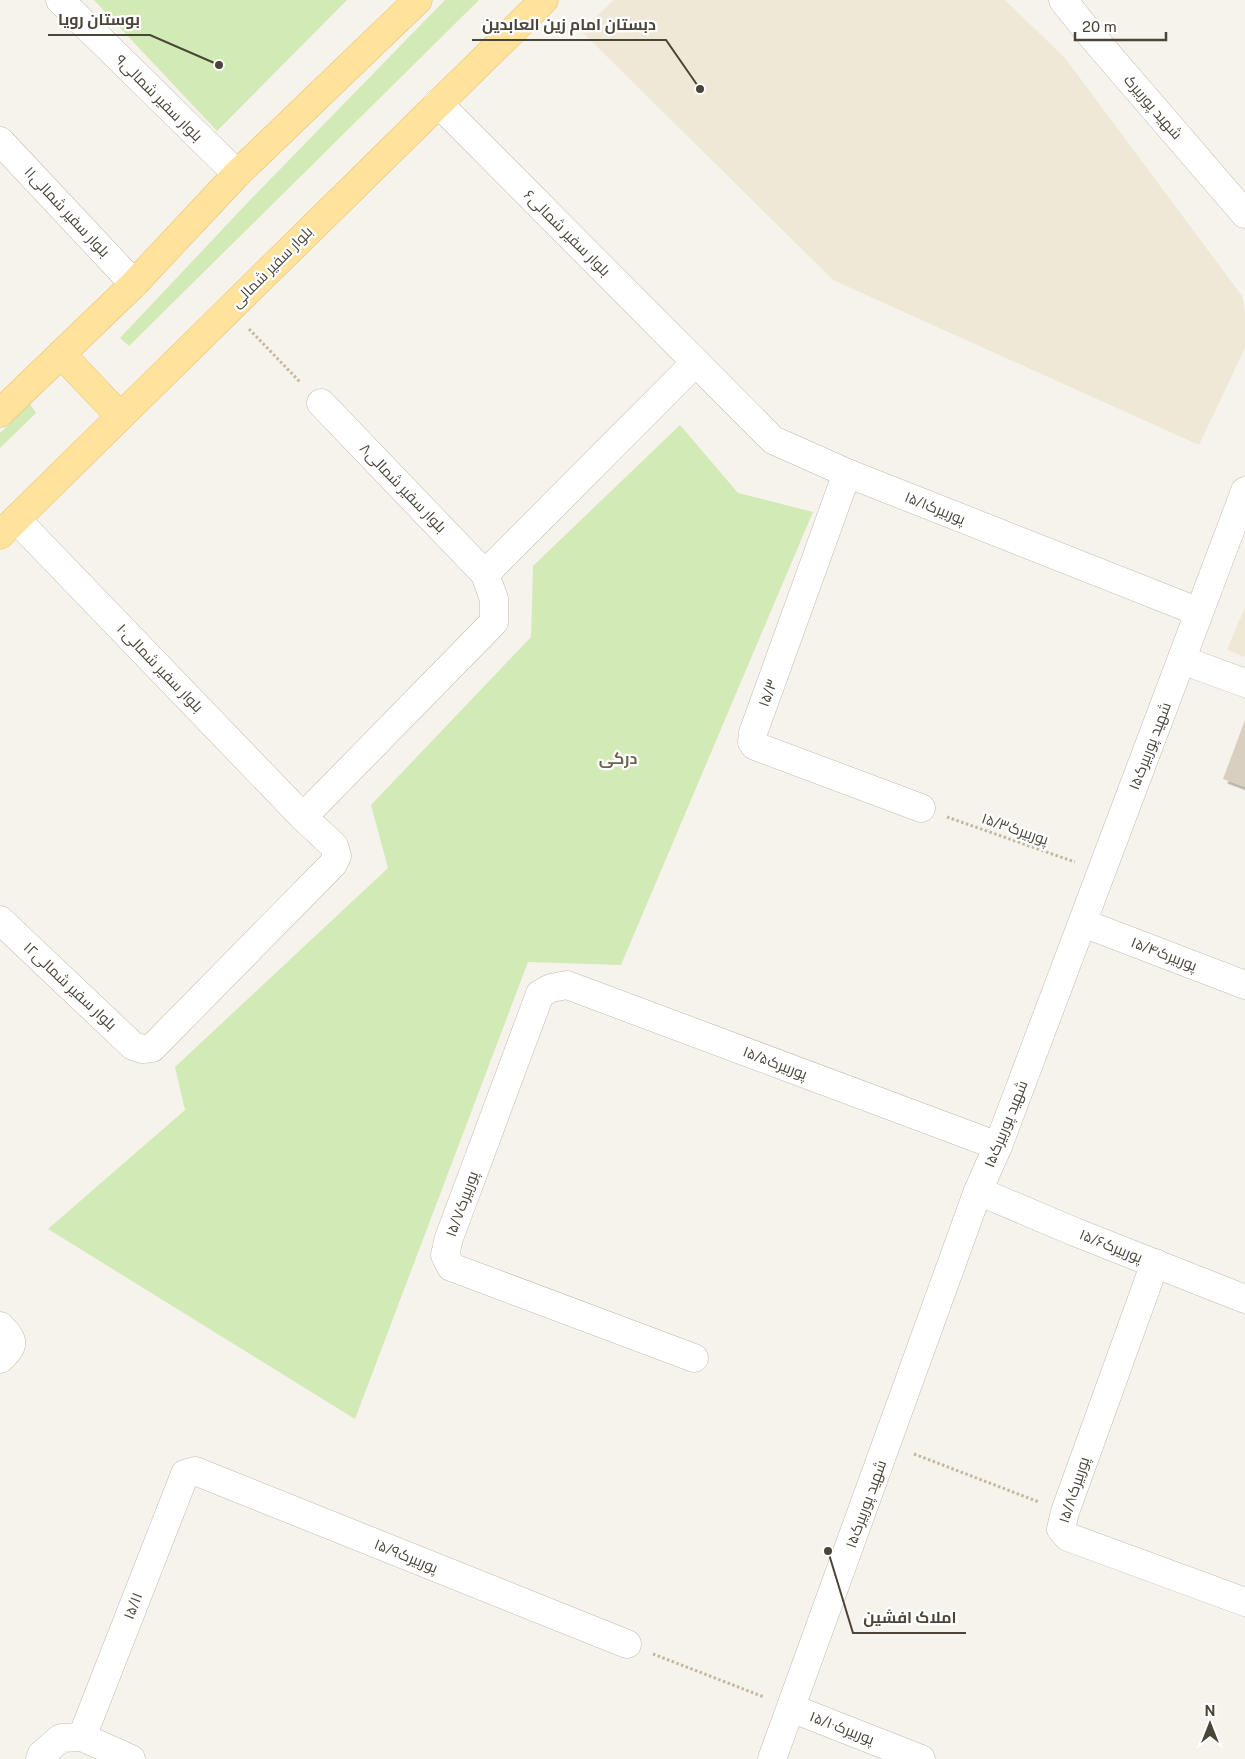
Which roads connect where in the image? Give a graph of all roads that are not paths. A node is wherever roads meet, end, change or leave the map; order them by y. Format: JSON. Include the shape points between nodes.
{"nodes":[{"id":1,"x":60,"y":0,"type":"edge"},
{"id":2,"x":418,"y":0,"type":"edge"},
{"id":3,"x":544,"y":0,"type":"edge"},
{"id":4,"x":1063,"y":0,"type":"edge"},
{"id":5,"x":438,"y":103,"type":"junction"},
{"id":6,"x":0,"y":141,"type":"edge"},
{"id":7,"x":237,"y":174,"type":"junction"},
{"id":8,"x":1245,"y":214,"type":"edge"},
{"id":9,"x":134,"y":284,"type":"junction"},
{"id":10,"x":61,"y":354,"type":"junction"},
{"id":11,"x":696,"y":362,"type":"junction"},
{"id":12,"x":321,"y":403,"type":"road end"},
{"id":13,"x":0,"y":413,"type":"edge"},
{"id":14,"x":120,"y":416,"type":"junction"},
{"id":15,"x":846,"y":473,"type":"junction"},
{"id":16,"x":1245,"y":491,"type":"edge"},
{"id":17,"x":8,"y":527,"type":"edge"},
{"id":18,"x":485,"y":574,"type":"junction"},
{"id":19,"x":1199,"y":612,"type":"junction"},
{"id":20,"x":1182,"y":660,"type":"junction"},
{"id":21,"x":1245,"y":683,"type":"edge"},
{"id":22,"x":921,"y":808,"type":"road end"},
{"id":23,"x":303,"y":817,"type":"junction"},
{"id":24,"x":0,"y":920,"type":"edge"},
{"id":25,"x":1083,"y":923,"type":"junction"},
{"id":26,"x":1245,"y":985,"type":"edge"},
{"id":27,"x":550,"y":988,"type":"joint"},
{"id":28,"x":142,"y":1049,"type":"joint"},
{"id":29,"x":998,"y":1146,"type":"junction"},
{"id":30,"x":978,"y":1191,"type":"junction"},
{"id":31,"x":1155,"y":1263,"type":"junction"},
{"id":32,"x":1245,"y":1299,"type":"edge"},
{"id":33,"x":694,"y":1358,"type":"dead end"},
{"id":34,"x":185,"y":1474,"type":"joint"},
{"id":35,"x":1245,"y":1602,"type":"edge"},
{"id":36,"x":627,"y":1644,"type":"road end"},
{"id":37,"x":791,"y":1708,"type":"junction"},
{"id":38,"x":82,"y":1737,"type":"junction"},
{"id":39,"x":40,"y":1759,"type":"edge"},
{"id":40,"x":132,"y":1759,"type":"edge"},
{"id":41,"x":772,"y":1759,"type":"edge"},
{"id":42,"x":921,"y":1759,"type":"edge"}],
"edges":[{"from":1,"to":7,"type":"street","name":"بلوار سفیر شمالی۹"},
{"from":2,"to":7,"type":"main road"},
{"from":3,"to":5,"type":"main road","name":"بلوار سفیر شمالی"},
{"from":4,"to":8,"type":"street","name":"شهید پوربیرک"},
{"from":5,"to":11,"type":"street","name":"بلوار سفیر شمالی۶"},
{"from":5,"to":14,"type":"main road","name":"بلوار سفیر شمالی"},
{"from":6,"to":9,"type":"street","name":"بلوار سفیر شمالی۱۱"},
{"from":7,"to":9,"type":"main road"},
{"from":9,"to":10,"type":"main road"},
{"from":10,"to":13,"type":"main road"},
{"from":10,"to":14,"type":"main road"},
{"from":11,"to":15,"type":"street","name":"پوربیرک۱۵/۱","via":[[773,440]]},
{"from":11,"to":18,"type":"street"},
{"from":12,"to":18,"type":"street","name":"بلوار سفیر شمالی۸"},
{"from":14,"to":17,"type":"main road","name":"بلوار سفیر شمالی"},
{"from":15,"to":19,"type":"street","name":"پوربیرک۱۵/۱"},
{"from":15,"to":22,"type":"street","name":"۱۵/۳","via":[[752,742],[755,746]]},
{"from":16,"to":19,"type":"street","name":"شهید پوربیرک۱۵"},
{"from":17,"to":23,"type":"street","name":"بلوار سفیر شمالی۱۰"},
{"from":18,"to":23,"type":"street","via":[[494,598],[494,622]]},
{"from":19,"to":20,"type":"street","name":"شهید پوربیرک۱۵"},
{"from":20,"to":21,"type":"street"},
{"from":20,"to":25,"type":"street","name":"شهید پوربیرک۱۵"},
{"from":23,"to":28,"type":"street","name":"بلوار سفیر شمالی۱۰","via":[[334,846],[334,864],[152,1048]]},
{"from":24,"to":28,"type":"street","name":"بلوار سفیر شمالی۱۲","via":[[133,1046]]},
{"from":25,"to":26,"type":"street","name":"پوربیرک۱۵/۴"},
{"from":25,"to":29,"type":"street","name":"شهید پوربیرک۱۵"},
{"from":27,"to":29,"type":"street","name":"پوربیرک۱۵/۵","via":[[567,985]]},
{"from":27,"to":33,"type":"street","name":"پوربیرک۱۵/۷","via":[[540,994],[445,1255],[451,1267]]},
{"from":29,"to":30,"type":"street","name":"شهید پوربیرک۱۵"},
{"from":30,"to":31,"type":"street","name":"پوربیرک۱۵/۶"},
{"from":30,"to":37,"type":"street","name":"شهید پوربیرک۱۵"},
{"from":31,"to":32,"type":"street","name":"پوربیرک۱۵/۶"},
{"from":31,"to":35,"type":"street","name":"پوربیرک۱۵/۸","via":[[1061,1529],[1068,1537]]},
{"from":34,"to":36,"type":"street","name":"پوربیرک۱۵/۹","via":[[195,1471]]},
{"from":34,"to":38,"type":"street","name":"۱۵/۱۱"},
{"from":37,"to":41,"type":"street","name":"شهید پوربیرک۱۵"},
{"from":37,"to":42,"type":"street","name":"پوربیرک۱۵/۱۰"},
{"from":38,"to":39,"type":"street","via":[[61,1738]]},
{"from":38,"to":40,"type":"street"}]}
